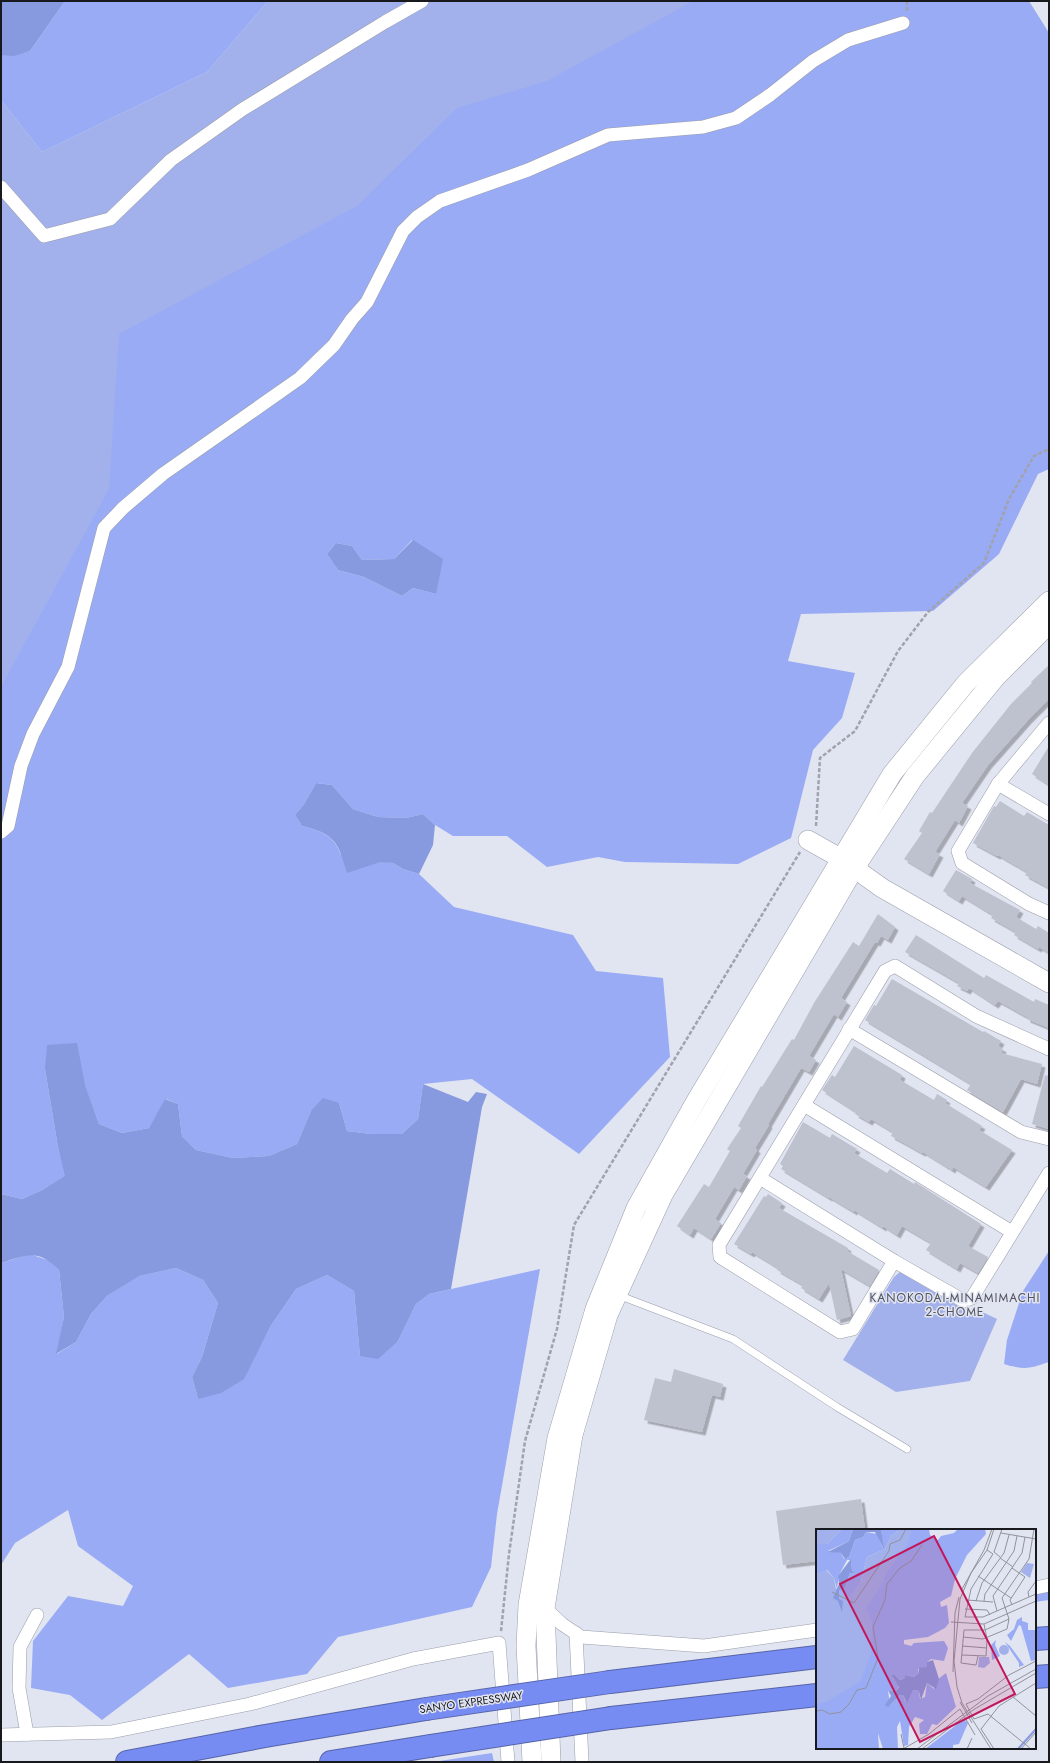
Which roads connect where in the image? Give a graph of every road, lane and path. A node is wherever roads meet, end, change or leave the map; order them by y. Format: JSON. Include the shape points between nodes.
{"nodes":[{"id":1,"x":422,"y":1,"type":"edge"},
{"id":2,"x":903,"y":23,"type":"dead end"},
{"id":3,"x":1,"y":187,"type":"edge"},
{"id":4,"x":1049,"y":449,"type":"edge"},
{"id":5,"x":1049,"y":601,"type":"edge"},
{"id":6,"x":1049,"y":624,"type":"edge"},
{"id":7,"x":1049,"y":723,"type":"edge"},
{"id":8,"x":998,"y":784,"type":"junction"},
{"id":9,"x":1049,"y":814,"type":"edge"},
{"id":10,"x":1,"y":832,"type":"edge"},
{"id":11,"x":808,"y":840,"type":"junction"},
{"id":12,"x":847,"y":863,"type":"junction"},
{"id":13,"x":1049,"y":913,"type":"edge"},
{"id":14,"x":1049,"y":983,"type":"edge"},
{"id":15,"x":849,"y":1029,"type":"junction"},
{"id":16,"x":1049,"y":1049,"type":"edge"},
{"id":17,"x":804,"y":1105,"type":"junction"},
{"id":18,"x":1049,"y":1139,"type":"edge"},
{"id":19,"x":1049,"y":1173,"type":"edge"},
{"id":20,"x":760,"y":1178,"type":"junction"},
{"id":21,"x":1012,"y":1232,"type":"junction"},
{"id":22,"x":894,"y":1261,"type":"junction"},
{"id":23,"x":618,"y":1295,"type":"junction"},
{"id":24,"x":907,"y":1449,"type":"dead end"},
{"id":25,"x":1049,"y":1584,"type":"edge"},
{"id":26,"x":1036,"y":1588,"type":"edge"},
{"id":27,"x":544,"y":1608,"type":"junction"},
{"id":28,"x":37,"y":1615,"type":"dead end"},
{"id":29,"x":816,"y":1630,"type":"edge"},
{"id":30,"x":576,"y":1633,"type":"junction"},
{"id":31,"x":1049,"y":1638,"type":"edge"},
{"id":32,"x":1036,"y":1639,"type":"edge"},
{"id":33,"x":499,"y":1643,"type":"junction"},
{"id":34,"x":816,"y":1657,"type":"edge"},
{"id":35,"x":1049,"y":1676,"type":"edge"},
{"id":36,"x":1036,"y":1677,"type":"edge"},
{"id":37,"x":816,"y":1695,"type":"edge"},
{"id":38,"x":27,"y":1734,"type":"junction"},
{"id":39,"x":1,"y":1735,"type":"edge"},
{"id":40,"x":127,"y":1762,"type":"edge"},
{"id":41,"x":331,"y":1762,"type":"edge"},
{"id":42,"x":508,"y":1762,"type":"edge"},
{"id":43,"x":532,"y":1762,"type":"edge"},
{"id":44,"x":551,"y":1762,"type":"edge"},
{"id":45,"x":582,"y":1762,"type":"edge"}],
"edges":[{"from":1,"to":3,"type":"street","via":[[242,109],[171,160],[110,219],[44,236]]},
{"from":2,"to":10,"type":"street","via":[[848,40],[813,61],[736,118],[703,127],[608,135],[528,170],[440,201],[417,217],[403,231],[367,302],[334,344],[300,378],[163,474],[104,528],[68,667],[33,734],[21,766],[8,826]]},
{"from":4,"to":11,"type":"path","via":[[1034,456],[1009,499],[984,564],[928,612],[898,651],[855,730],[820,758],[817,825]]},
{"from":5,"to":12,"type":"street","via":[[966,684],[892,774]]},
{"from":6,"to":12,"type":"street","via":[[996,676]]},
{"from":7,"to":8,"type":"street"},
{"from":8,"to":9,"type":"street"},
{"from":8,"to":13,"type":"street","via":[[958,851],[962,863],[1029,904]]},
{"from":11,"to":12,"type":"street"},
{"from":11,"to":33,"type":"path","via":[[574,1225],[557,1329],[525,1441]]},
{"from":12,"to":14,"type":"street","via":[[882,888]]},
{"from":12,"to":23,"type":"street","via":[[663,1195]]},
{"from":12,"to":43,"type":"street","via":[[696,1102],[636,1208],[595,1309],[556,1438],[528,1605],[526,1646]]},
{"from":15,"to":16,"type":"street","via":[[885,971],[895,966],[976,1016]]},
{"from":15,"to":17,"type":"street"},
{"from":15,"to":18,"type":"street","via":[[1021,1132]]},
{"from":17,"to":20,"type":"street"},
{"from":17,"to":21,"type":"street"},
{"from":19,"to":21,"type":"street"},
{"from":20,"to":22,"type":"street"},
{"from":20,"to":22,"type":"street","via":[[719,1245],[720,1257],[840,1332],[853,1329]]},
{"from":21,"to":22,"type":"street","via":[[972,1298],[964,1301]]},
{"from":23,"to":24,"type":"lane","via":[[732,1339]]},
{"from":23,"to":27,"type":"street","via":[[608,1315],[573,1435]]},
{"from":25,"to":26,"type":"street"},
{"from":27,"to":30,"type":"street"},
{"from":27,"to":44,"type":"street"},
{"from":28,"to":38,"type":"street","via":[[20,1647],[19,1688]]},
{"from":29,"to":30,"type":"street","via":[[704,1646],[581,1637]]},
{"from":30,"to":45,"type":"street"},
{"from":31,"to":32,"type":"highway"},
{"from":33,"to":38,"type":"street","via":[[413,1659],[250,1704],[111,1732]]},
{"from":33,"to":42,"type":"street"},
{"from":34,"to":40,"type":"highway","name":"SANYO EXPRESSWAY","bridge":true,"via":[[610,1682],[426,1709]]},
{"from":35,"to":36,"type":"highway"},
{"from":37,"to":41,"type":"highway","bridge":true,"via":[[612,1718]]},
{"from":38,"to":39,"type":"street"}]}
